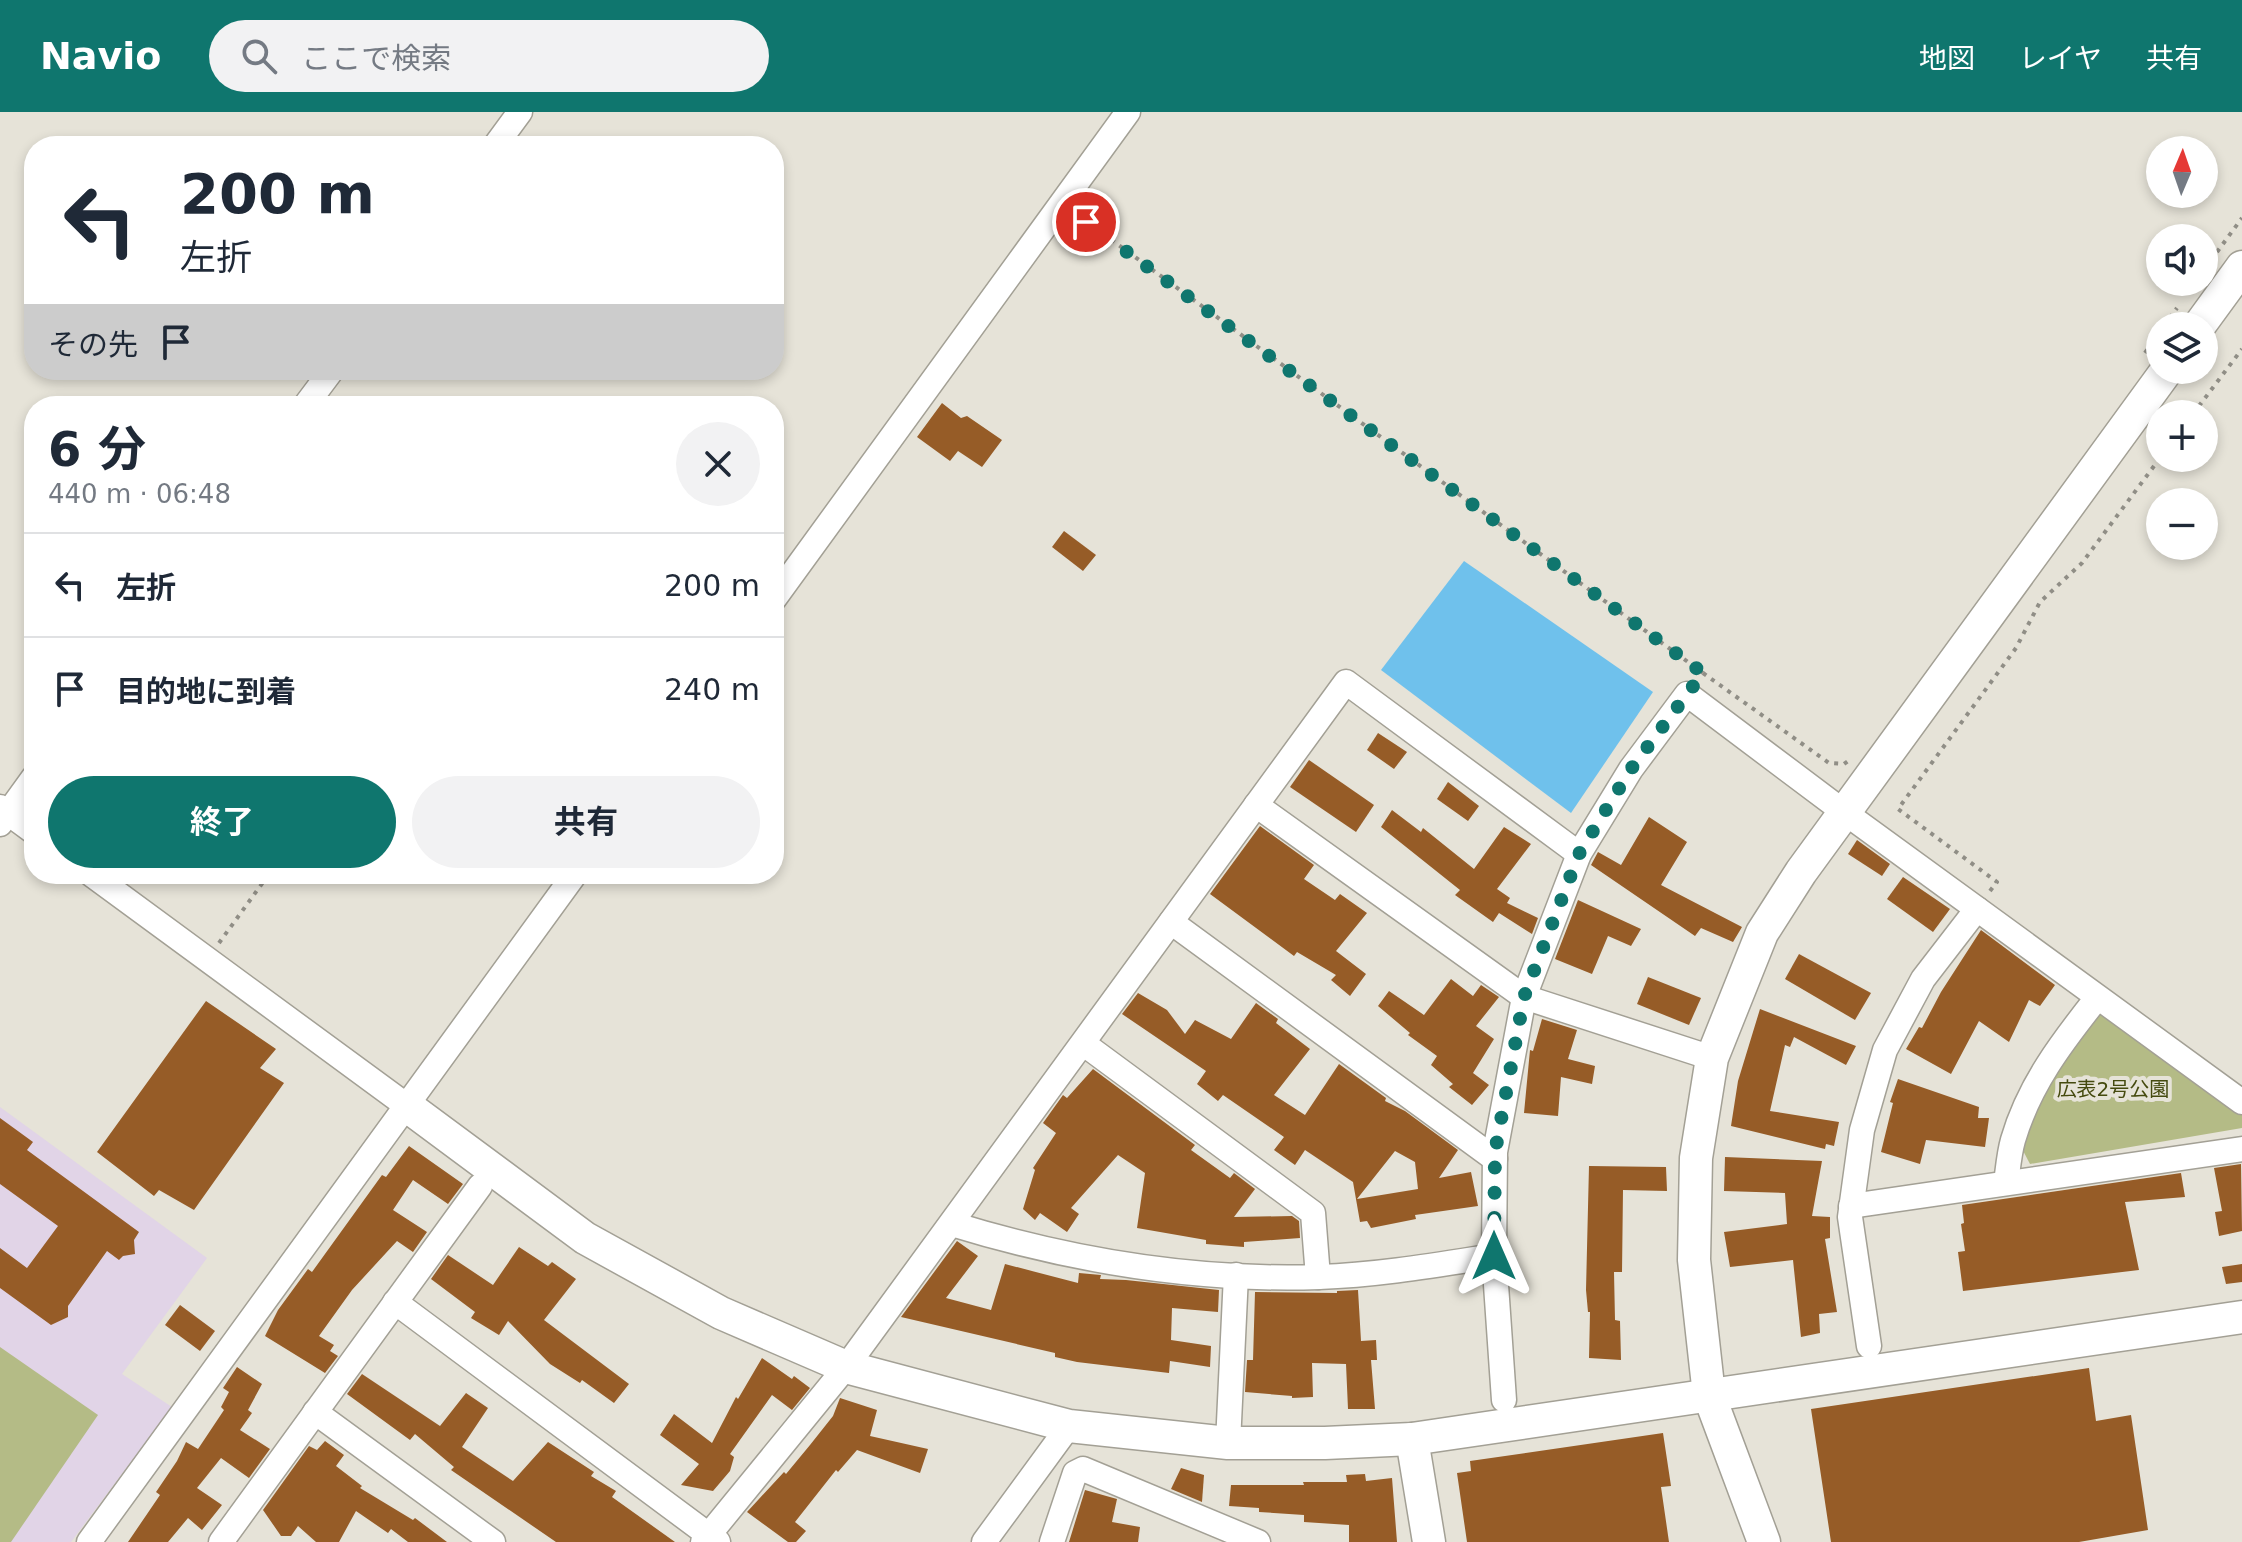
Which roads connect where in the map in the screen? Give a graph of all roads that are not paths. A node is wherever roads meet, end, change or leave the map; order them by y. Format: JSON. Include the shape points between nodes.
{"nodes":[{"id":1,"x":520,"y":112,"type":"edge"},
{"id":2,"x":1128,"y":112,"type":"edge"},
{"id":3,"x":502,"y":136,"type":"edge"},
{"id":4,"x":2227,"y":263,"type":"edge"},
{"id":5,"x":2205,"y":312,"type":"edge"},
{"id":6,"x":2146,"y":375,"type":"edge"},
{"id":7,"x":784,"y":585,"type":"edge"},
{"id":8,"x":24,"y":789,"type":"edge"},
{"id":9,"x":1256,"y":805,"type":"junction"},
{"id":10,"x":1844,"y":812,"type":"junction"},
{"id":11,"x":3,"y":814,"type":"edge"},
{"id":12,"x":24,"y":826,"type":"edge"},
{"id":13,"x":1579,"y":854,"type":"junction"},
{"id":14,"x":105,"y":884,"type":"edge"},
{"id":15,"x":568,"y":884,"type":"edge"},
{"id":16,"x":1977,"y":909,"type":"junction"},
{"id":17,"x":1171,"y":922,"type":"junction"},
{"id":18,"x":1524,"y":997,"type":"junction"},
{"id":19,"x":2097,"y":998,"type":"junction"},
{"id":20,"x":1084,"y":1044,"type":"junction"},
{"id":21,"x":1712,"y":1058,"type":"junction"},
{"id":22,"x":2242,"y":1102,"type":"edge"},
{"id":23,"x":407,"y":1106,"type":"junction"},
{"id":24,"x":2242,"y":1149,"type":"edge"},
{"id":25,"x":1495,"y":1159,"type":"junction"},
{"id":26,"x":2006,"y":1183,"type":"junction"},
{"id":27,"x":480,"y":1186,"type":"dead end"},
{"id":28,"x":1851,"y":1206,"type":"junction"},
{"id":29,"x":952,"y":1224,"type":"junction"},
{"id":30,"x":1494,"y":1256,"type":"junction"},
{"id":31,"x":1236,"y":1275,"type":"junction"},
{"id":32,"x":1318,"y":1277,"type":"junction"},
{"id":33,"x":395,"y":1302,"type":"junction"},
{"id":34,"x":2242,"y":1317,"type":"edge"},
{"id":35,"x":1869,"y":1346,"type":"dead end"},
{"id":36,"x":846,"y":1367,"type":"junction"},
{"id":37,"x":1709,"y":1395,"type":"junction"},
{"id":38,"x":1504,"y":1400,"type":"dead end"},
{"id":39,"x":315,"y":1412,"type":"junction"},
{"id":40,"x":1069,"y":1426,"type":"junction"},
{"id":41,"x":1412,"y":1439,"type":"junction"},
{"id":42,"x":1228,"y":1443,"type":"junction"},
{"id":43,"x":1048,"y":1454,"type":"junction"},
{"id":44,"x":1075,"y":1473,"type":"junction"},
{"id":45,"x":231,"y":1539,"type":"edge"},
{"id":46,"x":710,"y":1540,"type":"edge"},
{"id":47,"x":89,"y":1542,"type":"edge"},
{"id":48,"x":493,"y":1542,"type":"edge"},
{"id":49,"x":984,"y":1542,"type":"edge"},
{"id":50,"x":1052,"y":1542,"type":"edge"},
{"id":51,"x":1258,"y":1542,"type":"edge"},
{"id":52,"x":1429,"y":1542,"type":"edge"},
{"id":53,"x":1764,"y":1542,"type":"edge"}],
"edges":[{"from":1,"to":3,"type":"street"},
{"from":2,"to":7,"type":"street"},
{"from":4,"to":5,"type":"street"},
{"from":6,"to":10,"type":"street"},
{"from":8,"to":11,"type":"street"},
{"from":9,"to":13,"type":"street","via":[[1346,682]]},
{"from":9,"to":17,"type":"street"},
{"from":9,"to":18,"type":"street"},
{"from":10,"to":13,"type":"street","via":[[1687,694],[1631,769]]},
{"from":10,"to":16,"type":"street"},
{"from":10,"to":21,"type":"street","via":[[1762,933]]},
{"from":11,"to":12,"type":"street"},
{"from":13,"to":18,"type":"street"},
{"from":14,"to":23,"type":"street"},
{"from":15,"to":23,"type":"street"},
{"from":16,"to":19,"type":"street"},
{"from":16,"to":28,"type":"street","via":[[1923,979],[1885,1050],[1862,1130]]},
{"from":17,"to":20,"type":"street"},
{"from":17,"to":25,"type":"street"},
{"from":18,"to":21,"type":"street"},
{"from":18,"to":25,"type":"street"},
{"from":19,"to":22,"type":"street"},
{"from":19,"to":26,"type":"street","via":[[2053,1053],[2026,1102]]},
{"from":20,"to":29,"type":"street"},
{"from":20,"to":32,"type":"street","via":[[1313,1213]]},
{"from":21,"to":37,"type":"street","via":[[1696,1158],[1694,1260]]},
{"from":23,"to":36,"type":"street","via":[[585,1238],[721,1313]]},
{"from":23,"to":47,"type":"street"},
{"from":24,"to":26,"type":"street"},
{"from":25,"to":30,"type":"street"},
{"from":26,"to":28,"type":"street"},
{"from":27,"to":33,"type":"street"},
{"from":28,"to":35,"type":"street"},
{"from":29,"to":31,"type":"street","via":[[1097,1261]]},
{"from":29,"to":36,"type":"street"},
{"from":30,"to":32,"type":"street"},
{"from":30,"to":38,"type":"street"},
{"from":31,"to":32,"type":"street"},
{"from":31,"to":42,"type":"street"},
{"from":33,"to":39,"type":"street"},
{"from":33,"to":46,"type":"street"},
{"from":34,"to":37,"type":"street"},
{"from":36,"to":40,"type":"street"},
{"from":36,"to":46,"type":"street"},
{"from":37,"to":41,"type":"street"},
{"from":37,"to":53,"type":"street"},
{"from":39,"to":45,"type":"street"},
{"from":39,"to":48,"type":"street"},
{"from":40,"to":42,"type":"street"},
{"from":40,"to":43,"type":"street"},
{"from":41,"to":42,"type":"street"},
{"from":41,"to":52,"type":"street"},
{"from":43,"to":44,"type":"street"},
{"from":43,"to":49,"type":"street"},
{"from":44,"to":50,"type":"street"},
{"from":44,"to":51,"type":"street","via":[[1083,1469]]}]}
